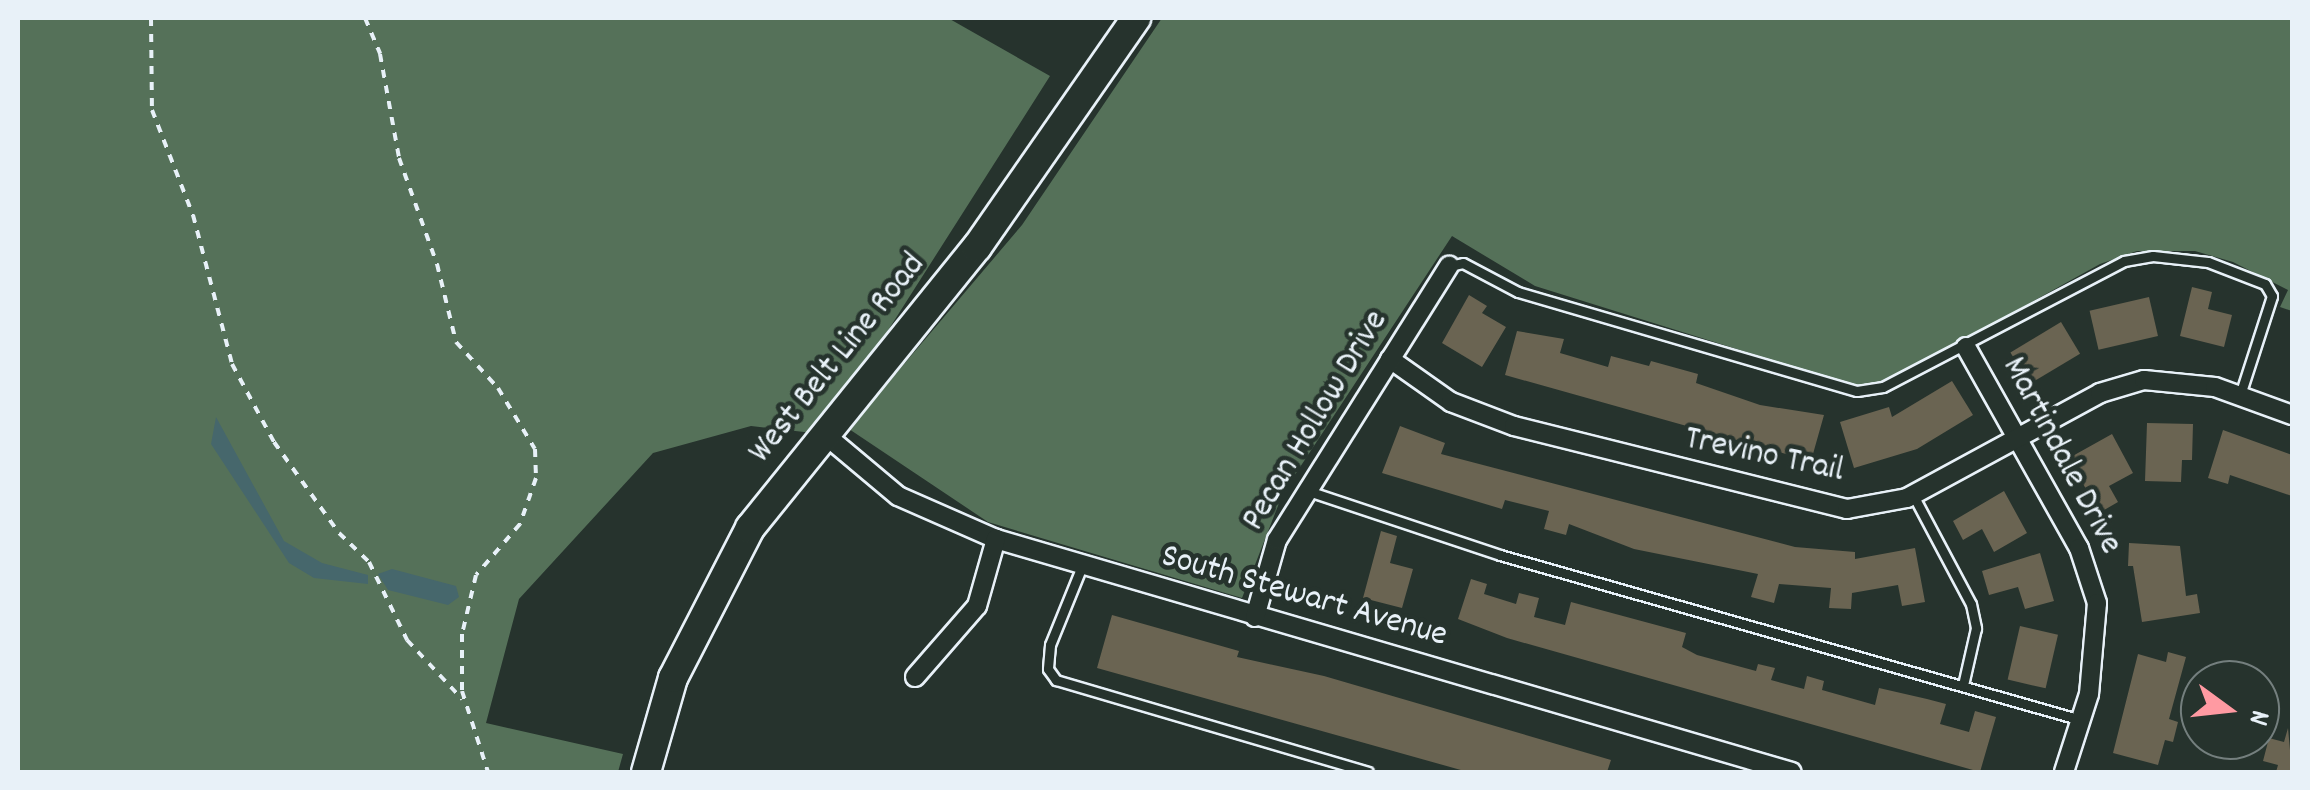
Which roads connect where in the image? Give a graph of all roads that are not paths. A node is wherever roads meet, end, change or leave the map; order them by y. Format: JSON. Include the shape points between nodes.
{"nodes":[{"id":1,"x":1136,"y":18,"type":"edge"},
{"id":2,"x":1449,"y":266,"type":"joint"},
{"id":3,"x":1966,"y":347,"type":"junction"},
{"id":4,"x":1390,"y":359,"type":"junction"},
{"id":5,"x":2240,"y":396,"type":"junction"},
{"id":6,"x":2292,"y":414,"type":"edge"},
{"id":7,"x":823,"y":433,"type":"junction"},
{"id":8,"x":2018,"y":436,"type":"junction"},
{"id":9,"x":1305,"y":490,"type":"junction"},
{"id":10,"x":1913,"y":495,"type":"junction"},
{"id":11,"x":996,"y":540,"type":"junction"},
{"id":12,"x":1082,"y":566,"type":"junction"},
{"id":13,"x":1255,"y":617,"type":"junction"},
{"id":14,"x":915,"y":677,"type":"dead end"},
{"id":15,"x":1963,"y":684,"type":"junction"},
{"id":16,"x":2082,"y":720,"type":"junction"},
{"id":17,"x":646,"y":772,"type":"edge"},
{"id":18,"x":1368,"y":772,"type":"edge"},
{"id":19,"x":1792,"y":772,"type":"edge"},
{"id":20,"x":2064,"y":772,"type":"edge"}],
"edges":[{"from":1,"to":7,"type":"main road","name":"West Belt Line Road","via":[[999,218]]},
{"from":2,"to":3,"type":"lane","via":[[1463,263],[1518,292],[1857,391],[1883,388]]},
{"from":2,"to":4,"type":"street","name":"Pecan Hollow Drive"},
{"from":3,"to":5,"type":"lane","via":[[2124,261],[2153,256],[2208,262],[2265,284],[2272,296]]},
{"from":3,"to":8,"type":"street","name":"Martindale Drive"},
{"from":4,"to":9,"type":"street","name":"Pecan Hollow Drive"},
{"from":4,"to":10,"type":"street","name":"Trevino Trail","via":[[1451,402],[1672,470],[1847,509],[1880,508]]},
{"from":5,"to":6,"type":"street","name":"Trevino Trail"},
{"from":5,"to":8,"type":"street","name":"Trevino Trail","via":[[2172,378],[2144,380],[2100,394]]},
{"from":7,"to":11,"type":"street","name":"South Stewart Avenue","via":[[898,496]]},
{"from":7,"to":17,"type":"main road","name":"West Belt Line Road","via":[[750,528],[713,596],[673,678]]},
{"from":8,"to":10,"type":"street","name":"Trevino Trail"},
{"from":8,"to":16,"type":"street","name":"Martindale Drive","via":[[2079,548],[2097,603]]},
{"from":9,"to":13,"type":"street","name":"Pecan Hollow Drive","via":[[1276,540]]},
{"from":9,"to":15,"type":"lane","via":[[1500,554]]},
{"from":10,"to":15,"type":"lane","via":[[1971,604],[1976,628]]},
{"from":11,"to":12,"type":"street","name":"South Stewart Avenue"},
{"from":11,"to":14,"type":"street","via":[[976,606]]},
{"from":12,"to":13,"type":"street","name":"South Stewart Avenue"},
{"from":12,"to":18,"type":"lane","via":[[1050,645],[1048,668],[1056,680]]},
{"from":13,"to":19,"type":"street","name":"South Stewart Avenue"},
{"from":15,"to":16,"type":"lane"},
{"from":16,"to":20,"type":"street","name":"Martindale Drive"}]}
